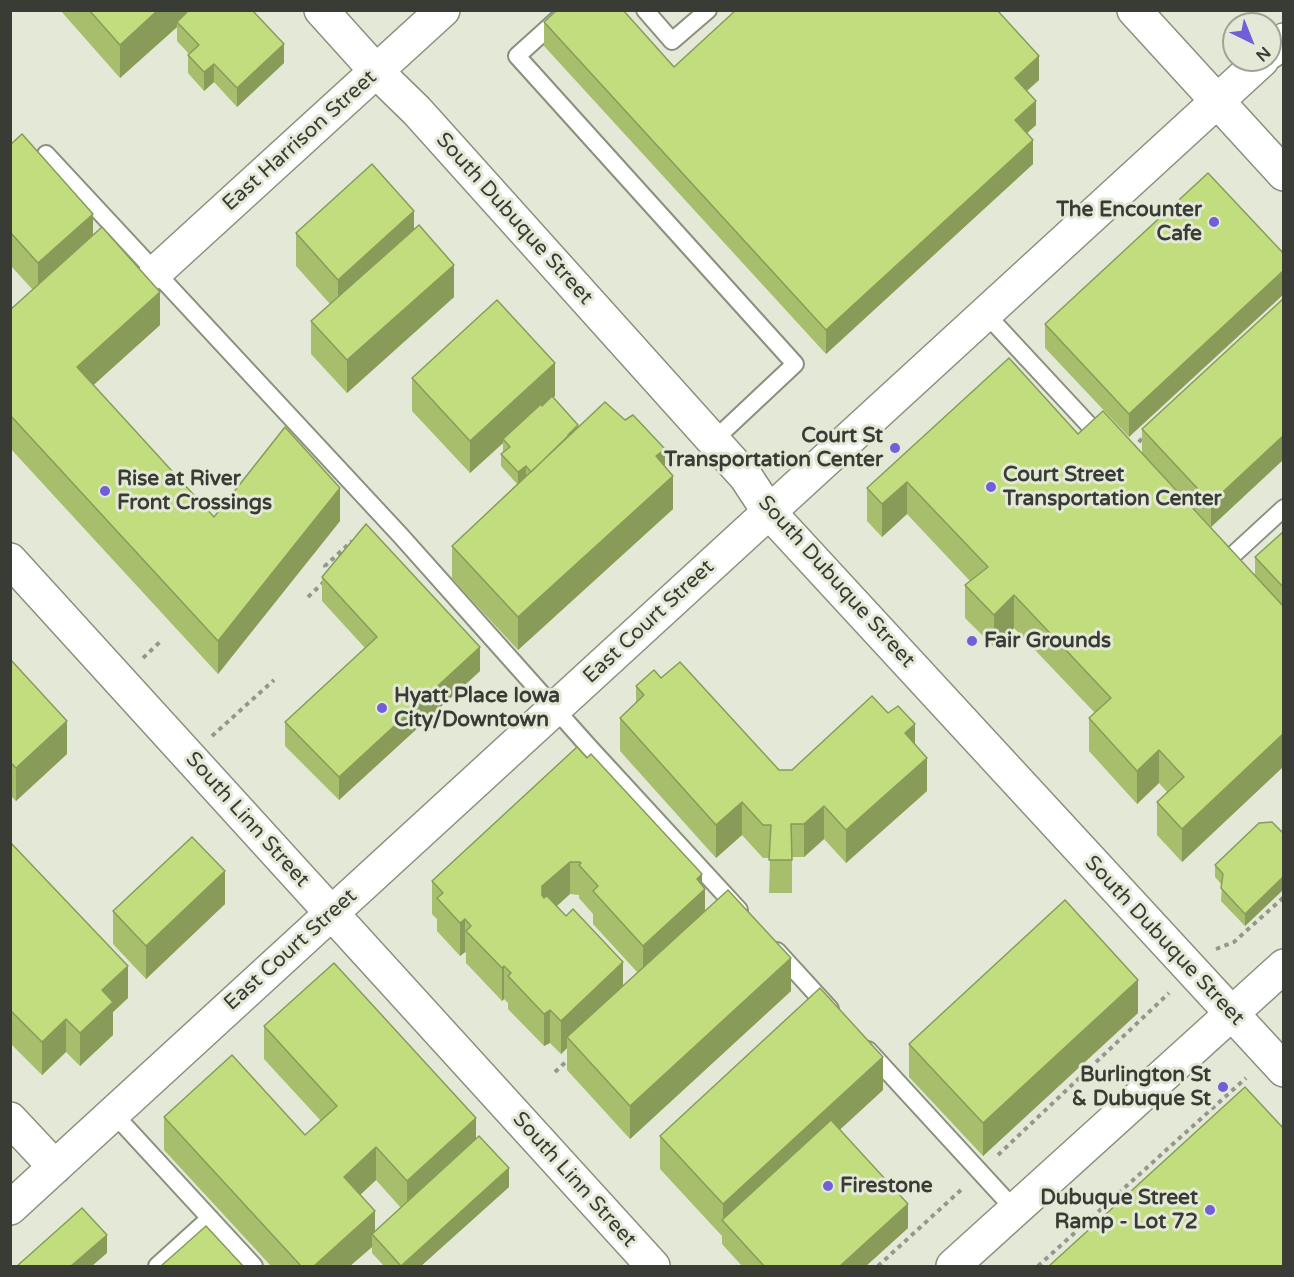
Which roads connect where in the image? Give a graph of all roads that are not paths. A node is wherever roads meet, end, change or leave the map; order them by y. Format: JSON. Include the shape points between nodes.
{"nodes":[{"id":1,"x":321,"y":10,"type":"edge"},
{"id":2,"x":443,"y":10,"type":"edge"},
{"id":3,"x":568,"y":10,"type":"edge"},
{"id":4,"x":645,"y":10,"type":"edge"},
{"id":5,"x":708,"y":10,"type":"edge"},
{"id":6,"x":1134,"y":10,"type":"edge"},
{"id":7,"x":376,"y":71,"type":"junction"},
{"id":8,"x":1249,"y":72,"type":"edge"},
{"id":9,"x":1217,"y":101,"type":"junction"},
{"id":10,"x":46,"y":154,"type":"dead end"},
{"id":11,"x":1284,"y":174,"type":"edge"},
{"id":12,"x":156,"y":272,"type":"junction"},
{"id":13,"x":985,"y":313,"type":"junction"},
{"id":14,"x":713,"y":441,"type":"junction"},
{"id":15,"x":1120,"y":458,"type":"edge"},
{"id":16,"x":1284,"y":508,"type":"edge"},
{"id":17,"x":769,"y":512,"type":"junction"},
{"id":18,"x":1206,"y":549,"type":"edge"},
{"id":19,"x":10,"y":560,"type":"edge"},
{"id":20,"x":555,"y":708,"type":"junction"},
{"id":21,"x":332,"y":913,"type":"junction"},
{"id":22,"x":751,"y":923,"type":"edge"},
{"id":23,"x":767,"y":940,"type":"edge"},
{"id":24,"x":1284,"y":966,"type":"edge"},
{"id":25,"x":1231,"y":1014,"type":"junction"},
{"id":26,"x":838,"y":1018,"type":"edge"},
{"id":27,"x":854,"y":1035,"type":"edge"},
{"id":28,"x":1277,"y":1064,"type":"edge"},
{"id":29,"x":113,"y":1113,"type":"junction"},
{"id":30,"x":10,"y":1119,"type":"edge"},
{"id":31,"x":55,"y":1167,"type":"junction"},
{"id":32,"x":10,"y":1208,"type":"edge"},
{"id":33,"x":1015,"y":1210,"type":"junction"},
{"id":34,"x":210,"y":1218,"type":"junction"},
{"id":35,"x":157,"y":1266,"type":"edge"},
{"id":36,"x":254,"y":1266,"type":"edge"},
{"id":37,"x":653,"y":1266,"type":"edge"},
{"id":38,"x":953,"y":1266,"type":"edge"}],
"edges":[{"from":1,"to":7,"type":"street","name":"South Dubuque Street"},
{"from":2,"to":7,"type":"street","name":"East Harrison Street"},
{"from":3,"to":14,"type":"lane","via":[[518,56],[795,364]]},
{"from":4,"to":5,"type":"lane","via":[[672,41]]},
{"from":6,"to":9,"type":"street"},
{"from":7,"to":12,"type":"street","name":"East Harrison Street"},
{"from":7,"to":14,"type":"street","name":"South Dubuque Street","via":[[417,111]]},
{"from":8,"to":9,"type":"street","name":"East Court Street"},
{"from":9,"to":11,"type":"street"},
{"from":9,"to":13,"type":"street","name":"East Court Street"},
{"from":10,"to":12,"type":"lane"},
{"from":12,"to":20,"type":"lane","via":[[382,514]]},
{"from":13,"to":15,"type":"lane"},
{"from":13,"to":17,"type":"street","name":"East Court Street"},
{"from":14,"to":17,"type":"street","name":"South Dubuque Street","via":[[746,477]]},
{"from":16,"to":18,"type":"lane","via":[[1221,566]]},
{"from":17,"to":20,"type":"street","name":"East Court Street"},
{"from":17,"to":25,"type":"street","name":"South Dubuque Street"},
{"from":19,"to":21,"type":"street","name":"South Linn Street"},
{"from":20,"to":21,"type":"street","name":"East Court Street"},
{"from":20,"to":22,"type":"lane"},
{"from":21,"to":29,"type":"street","name":"East Court Street"},
{"from":21,"to":37,"type":"street","name":"South Linn Street"},
{"from":23,"to":26,"type":"lane"},
{"from":24,"to":25,"type":"street"},
{"from":25,"to":28,"type":"street","name":"South Dubuque Street"},
{"from":25,"to":33,"type":"street"},
{"from":27,"to":33,"type":"lane"},
{"from":29,"to":31,"type":"street","name":"East Court Street"},
{"from":29,"to":34,"type":"lane"},
{"from":30,"to":31,"type":"street"},
{"from":31,"to":32,"type":"street","name":"East Court Street"},
{"from":33,"to":38,"type":"street"},
{"from":34,"to":35,"type":"lane"},
{"from":34,"to":36,"type":"lane"}]}
